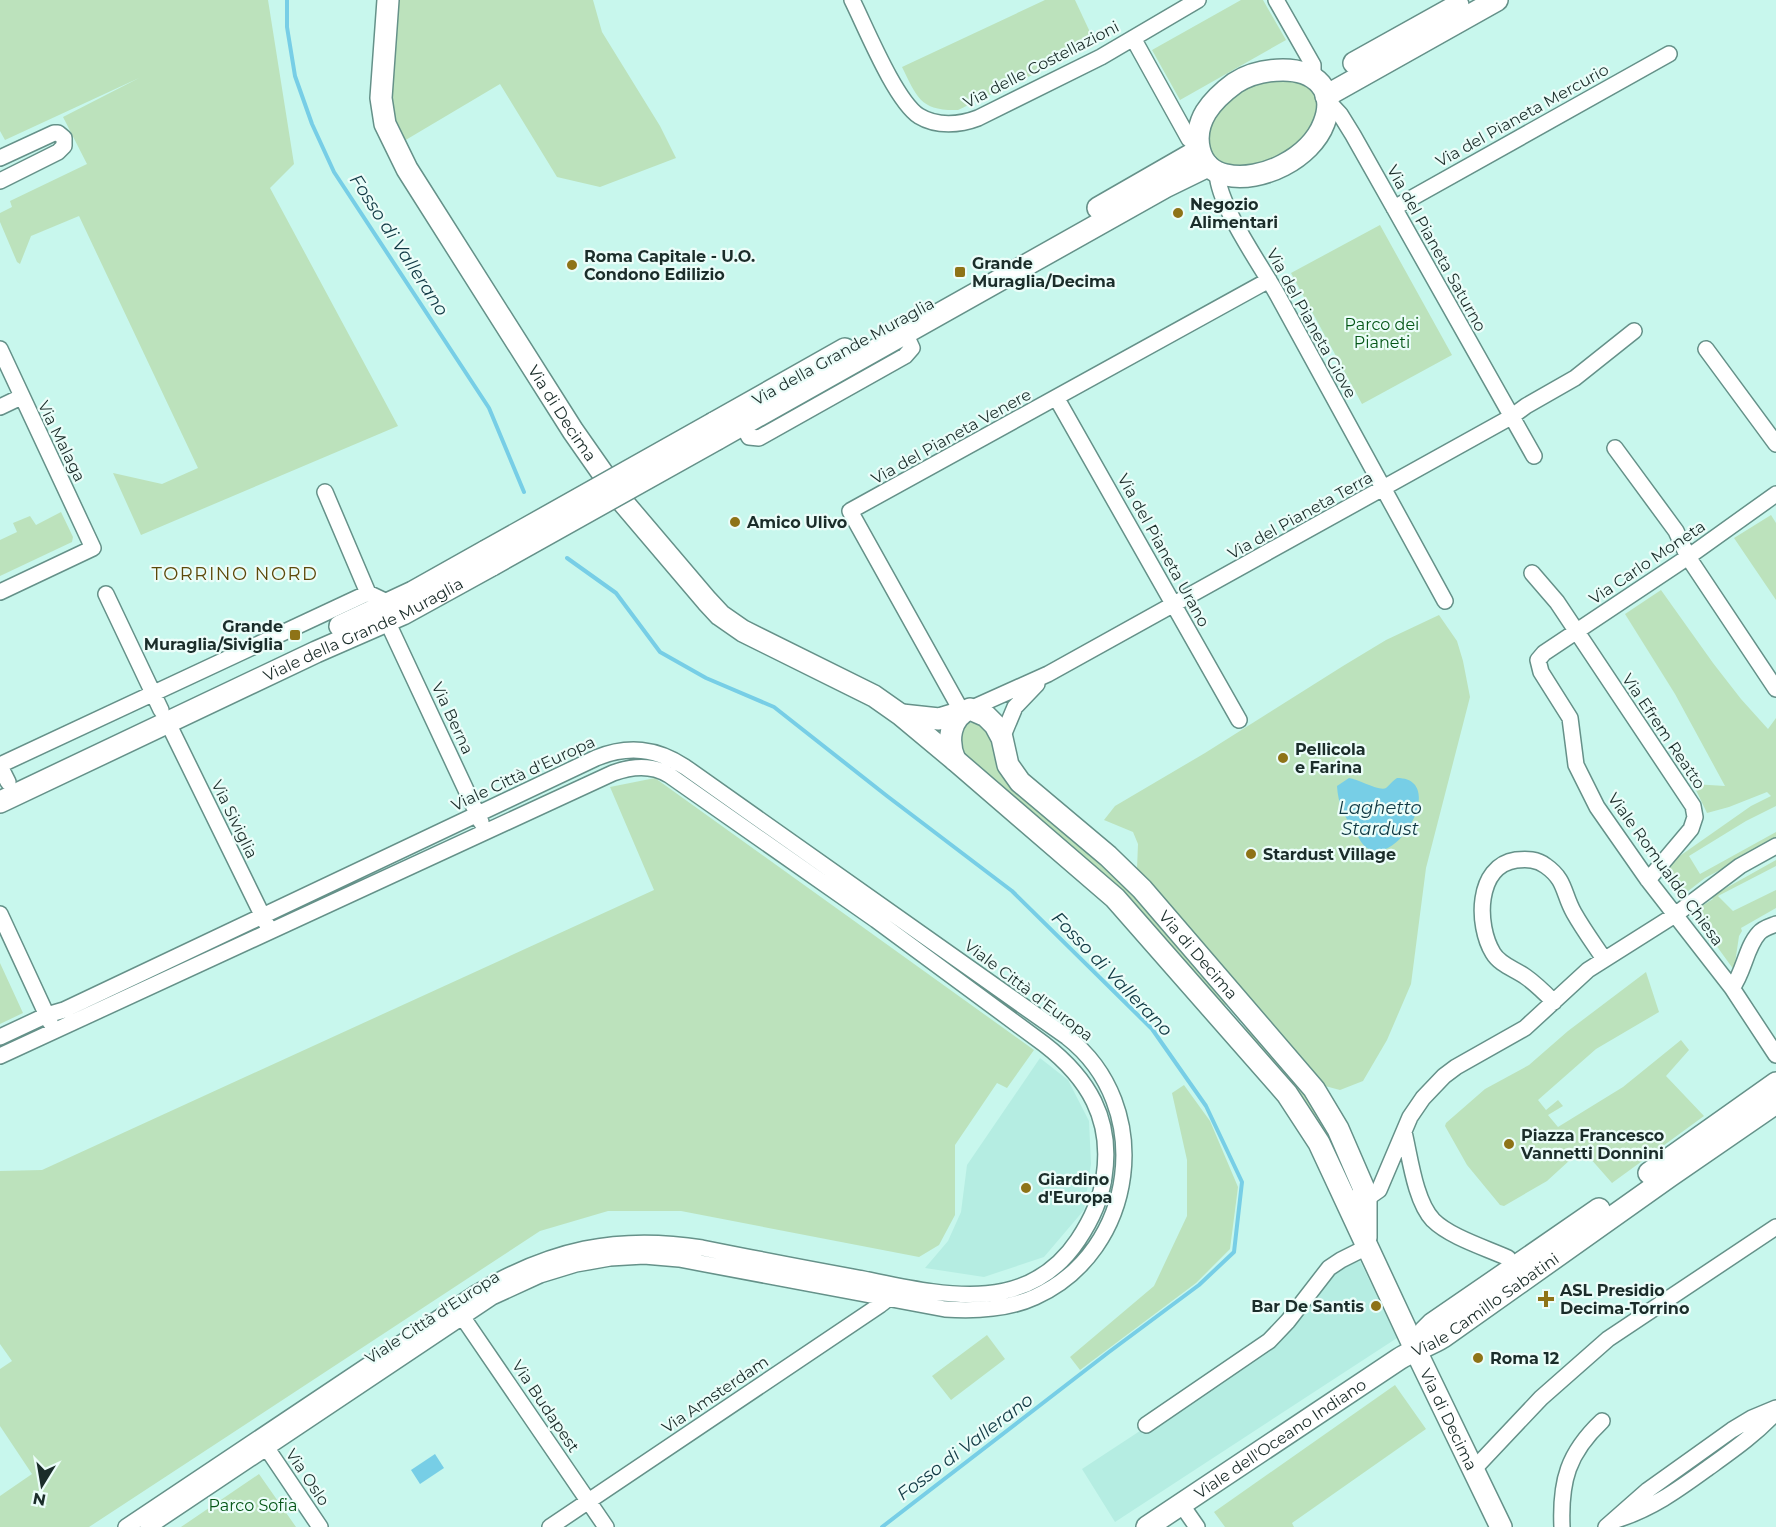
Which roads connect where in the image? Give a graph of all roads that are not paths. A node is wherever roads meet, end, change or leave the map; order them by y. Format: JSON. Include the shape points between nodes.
{"nodes":[{"id":1,"x":388,"y":0,"type":"edge"},
{"id":2,"x":852,"y":0,"type":"edge"},
{"id":3,"x":1198,"y":0,"type":"edge"},
{"id":4,"x":1276,"y":0,"type":"edge"},
{"id":5,"x":1466,"y":0,"type":"edge"},
{"id":6,"x":1497,"y":0,"type":"edge"},
{"id":7,"x":1133,"y":38,"type":"junction"},
{"id":8,"x":1669,"y":54,"type":"dead end"},
{"id":9,"x":1321,"y":88,"type":"junction"},
{"id":10,"x":0,"y":158,"type":"edge"},
{"id":11,"x":1206,"y":159,"type":"junction"},
{"id":12,"x":0,"y":181,"type":"edge"},
{"id":13,"x":1394,"y":208,"type":"junction"},
{"id":14,"x":1269,"y":280,"type":"junction"},
{"id":15,"x":1634,"y":331,"type":"dead end"},
{"id":16,"x":0,"y":349,"type":"edge"},
{"id":17,"x":1706,"y":349,"type":"dead end"},
{"id":18,"x":21,"y":397,"type":"junction"},
{"id":19,"x":1057,"y":399,"type":"junction"},
{"id":20,"x":0,"y":407,"type":"edge"},
{"id":21,"x":1511,"y":417,"type":"junction"},
{"id":22,"x":715,"y":431,"type":"junction"},
{"id":23,"x":1776,"y":444,"type":"edge"},
{"id":24,"x":1615,"y":448,"type":"dead end"},
{"id":25,"x":1534,"y":456,"type":"dead end"},
{"id":26,"x":1383,"y":488,"type":"junction"},
{"id":27,"x":325,"y":492,"type":"dead end"},
{"id":28,"x":1776,"y":494,"type":"edge"},
{"id":29,"x":1688,"y":557,"type":"junction"},
{"id":30,"x":489,"y":558,"type":"joint"},
{"id":31,"x":1532,"y":573,"type":"dead end"},
{"id":32,"x":0,"y":592,"type":"edge"},
{"id":33,"x":368,"y":593,"type":"junction"},
{"id":34,"x":106,"y":594,"type":"dead end"},
{"id":35,"x":1445,"y":601,"type":"dead end"},
{"id":36,"x":1175,"y":606,"type":"junction"},
{"id":37,"x":388,"y":612,"type":"junction"},
{"id":38,"x":1575,"y":631,"type":"junction"},
{"id":39,"x":1538,"y":660,"type":"joint"},
{"id":40,"x":1048,"y":674,"type":"junction"},
{"id":41,"x":1776,"y":689,"type":"edge"},
{"id":42,"x":160,"y":708,"type":"junction"},
{"id":43,"x":966,"y":711,"type":"junction"},
{"id":44,"x":901,"y":715,"type":"junction"},
{"id":45,"x":1239,"y":720,"type":"dead end"},
{"id":46,"x":1002,"y":738,"type":"junction"},
{"id":47,"x":955,"y":760,"type":"junction"},
{"id":48,"x":2,"y":775,"type":"edge"},
{"id":49,"x":0,"y":802,"type":"edge"},
{"id":50,"x":477,"y":814,"type":"junction"},
{"id":51,"x":486,"y":831,"type":"junction"},
{"id":52,"x":1776,"y":846,"type":"edge"},
{"id":53,"x":1648,"y":879,"type":"junction"},
{"id":54,"x":0,"y":914,"type":"edge"},
{"id":55,"x":1675,"y":915,"type":"junction"},
{"id":56,"x":263,"y":917,"type":"junction"},
{"id":57,"x":1776,"y":924,"type":"edge"},
{"id":58,"x":270,"y":932,"type":"junction"},
{"id":59,"x":1604,"y":959,"type":"junction"},
{"id":60,"x":1732,"y":988,"type":"junction"},
{"id":61,"x":1554,"y":1002,"type":"junction"},
{"id":62,"x":1240,"y":1004,"type":"junction"},
{"id":63,"x":47,"y":1015,"type":"junction"},
{"id":64,"x":1221,"y":1018,"type":"junction"},
{"id":65,"x":54,"y":1030,"type":"junction"},
{"id":66,"x":0,"y":1037,"type":"edge"},
{"id":67,"x":1776,"y":1055,"type":"edge"},
{"id":68,"x":0,"y":1056,"type":"edge"},
{"id":69,"x":1776,"y":1083,"type":"edge"},
{"id":70,"x":1776,"y":1103,"type":"edge"},
{"id":71,"x":1404,"y":1132,"type":"junction"},
{"id":72,"x":1341,"y":1188,"type":"junction"},
{"id":73,"x":1366,"y":1197,"type":"junction"},
{"id":74,"x":1776,"y":1227,"type":"edge"},
{"id":75,"x":1367,"y":1247,"type":"junction"},
{"id":76,"x":1508,"y":1258,"type":"dead end"},
{"id":77,"x":891,"y":1291,"type":"junction"},
{"id":78,"x":459,"y":1311,"type":"junction"},
{"id":79,"x":1415,"y":1349,"type":"junction"},
{"id":80,"x":1776,"y":1410,"type":"edge"},
{"id":81,"x":1602,"y":1421,"type":"dead end"},
{"id":82,"x":1146,"y":1425,"type":"dead end"},
{"id":83,"x":263,"y":1443,"type":"junction"},
{"id":84,"x":1473,"y":1470,"type":"junction"},
{"id":85,"x":588,"y":1501,"type":"junction"},
{"id":86,"x":1181,"y":1504,"type":"junction"},
{"id":87,"x":147,"y":1524,"type":"edge"},
{"id":88,"x":1610,"y":1524,"type":"edge"},
{"id":89,"x":126,"y":1527,"type":"edge"},
{"id":90,"x":320,"y":1527,"type":"edge"},
{"id":91,"x":550,"y":1527,"type":"edge"},
{"id":92,"x":606,"y":1527,"type":"edge"},
{"id":93,"x":1147,"y":1527,"type":"edge"},
{"id":94,"x":1197,"y":1527,"type":"edge"},
{"id":95,"x":1500,"y":1527,"type":"edge"},
{"id":96,"x":1562,"y":1527,"type":"edge"}],
"edges":[{"from":1,"to":44,"type":"street","name":"Via di Decima","via":[[381,98],[386,127],[417,187],[610,486],[720,615],[743,631],[865,691]]},
{"from":2,"to":7,"type":"street","name":"Via delle Costellazioni","via":[[889,76],[910,108],[926,119],[946,124],[978,118]]},
{"from":3,"to":7,"type":"street","name":"Via delle Costellazioni"},
{"from":4,"to":9,"type":"street","name":"Via del Pianeta Saturno","via":[[1313,65]]},
{"from":5,"to":9,"type":"street","via":[[1329,77]]},
{"from":6,"to":9,"type":"street"},
{"from":7,"to":11,"type":"street","name":"Via del Pianeta Giove","via":[[1188,139]]},
{"from":8,"to":13,"type":"street","name":"Via del Pianeta Mercurio"},
{"from":9,"to":11,"type":"street","via":[[1326,120],[1322,129],[1286,164],[1269,172],[1226,176]]},
{"from":9,"to":11,"type":"street","via":[[1296,70],[1252,75],[1235,84],[1206,112],[1199,131]]},
{"from":9,"to":13,"type":"street","name":"Via del Pianeta Saturno"},
{"from":10,"to":12,"type":"street","via":[[54,133],[64,138],[64,146],[58,152]]},
{"from":11,"to":14,"type":"street","name":"Via del Pianeta Giove","via":[[1226,206]]},
{"from":11,"to":22,"type":"street","name":"Via della Grande Muraglia"},
{"from":11,"to":22,"type":"street","name":"Via della Grande Muraglia","via":[[1165,187],[742,424]]},
{"from":13,"to":21,"type":"street","name":"Via del Pianeta Saturno"},
{"from":14,"to":19,"type":"street","name":"Via del Pianeta Venere"},
{"from":14,"to":26,"type":"street","name":"Via del Pianeta Giove"},
{"from":15,"to":21,"type":"street","name":"Via del Pianeta Terra","via":[[1575,378]]},
{"from":16,"to":18,"type":"street","name":"Via Malaga"},
{"from":17,"to":23,"type":"street"},
{"from":18,"to":20,"type":"street"},
{"from":18,"to":32,"type":"street","name":"Via Malaga","via":[[93,548]]},
{"from":19,"to":36,"type":"street","name":"Via del Pianeta Urano"},
{"from":19,"to":43,"type":"street","name":"Via del Pianeta Venere","via":[[850,511]]},
{"from":21,"to":25,"type":"street","name":"Via del Pianeta Saturno"},
{"from":21,"to":26,"type":"street","name":"Via del Pianeta Terra"},
{"from":22,"to":30,"type":"street","name":"Via della Grande Muraglia","bridge":true},
{"from":24,"to":29,"type":"street","via":[[1676,531]]},
{"from":26,"to":35,"type":"street","name":"Via del Pianeta Giove"},
{"from":26,"to":36,"type":"street","name":"Via del Pianeta Terra"},
{"from":27,"to":33,"type":"street"},
{"from":28,"to":29,"type":"street","name":"Via Carlo Moneta"},
{"from":29,"to":38,"type":"street","name":"Via Carlo Moneta"},
{"from":29,"to":41,"type":"street"},
{"from":30,"to":37,"type":"street","name":"Viale della Grande Muraglia"},
{"from":31,"to":38,"type":"street","name":"Via Efrem Reatto","via":[[1550,592]]},
{"from":33,"to":37,"type":"street"},
{"from":33,"to":42,"type":"street"},
{"from":34,"to":42,"type":"street","name":"Via Siviglia"},
{"from":36,"to":40,"type":"street","name":"Via del Pianeta Terra"},
{"from":36,"to":45,"type":"street","name":"Via del Pianeta Urano"},
{"from":37,"to":42,"type":"street","name":"Viale della Grande Muraglia"},
{"from":37,"to":50,"type":"street","name":"Via Berna"},
{"from":38,"to":39,"type":"street","name":"Via Carlo Moneta"},
{"from":38,"to":53,"type":"street","name":"Via Efrem Reatto","via":[[1694,808],[1691,829]]},
{"from":39,"to":53,"type":"street","name":"Viale Romualdo Chiesa","via":[[1570,718],[1573,755],[1579,773],[1608,824]]},
{"from":40,"to":43,"type":"street","name":"Via del Pianeta Terra"},
{"from":40,"to":46,"type":"street","via":[[1015,707]]},
{"from":42,"to":48,"type":"street","name":"Viale della Grande Muraglia"},
{"from":42,"to":49,"type":"street","name":"Viale della Grande Muraglia"},
{"from":42,"to":56,"type":"street","name":"Via Siviglia"},
{"from":43,"to":44,"type":"street","name":"Via di Decima","via":[[939,719]]},
{"from":43,"to":46,"type":"street","name":"Via di Decima","via":[[990,719]]},
{"from":43,"to":47,"type":"street","via":[[956,721],[951,735]]},
{"from":44,"to":47,"type":"street","name":"Via di Decima"},
{"from":46,"to":62,"type":"street","name":"Via di Decima","via":[[1005,759],[1020,782],[1143,890]]},
{"from":47,"to":64,"type":"street","name":"Via di Decima","via":[[1115,898]]},
{"from":50,"to":51,"type":"street","name":"Via Berna"},
{"from":50,"to":56,"type":"street","name":"Viale Città d'Europa"},
{"from":50,"to":77,"type":"street","name":"Viale Città d'Europa","via":[[603,755],[627,750],[658,753],[685,767],[840,876],[1087,1056],[1112,1093],[1124,1152],[1114,1213],[1092,1252],[1059,1284],[1035,1298],[1009,1306],[945,1309]]},
{"from":51,"to":58,"type":"street","name":"Viale Città d'Europa"},
{"from":51,"to":77,"type":"street","name":"Viale Città d'Europa","via":[[624,769],[646,767],[665,772],[917,950],[1074,1070],[1099,1114],[1106,1159],[1095,1206],[1065,1257],[1027,1284],[997,1294]]},
{"from":52,"to":55,"type":"street","via":[[1732,871]]},
{"from":53,"to":55,"type":"street","name":"Viale Romualdo Chiesa"},
{"from":54,"to":63,"type":"street"},
{"from":55,"to":59,"type":"street"},
{"from":55,"to":60,"type":"street","name":"Viale Romualdo Chiesa"},
{"from":56,"to":58,"type":"street","name":"Via Siviglia"},
{"from":56,"to":63,"type":"street","name":"Viale Città d'Europa"},
{"from":57,"to":60,"type":"street","via":[[1760,932]]},
{"from":58,"to":65,"type":"street","name":"Viale Città d'Europa"},
{"from":59,"to":61,"type":"street"},
{"from":59,"to":61,"type":"street","via":[[1573,912],[1562,883],[1549,868],[1524,859],[1495,868],[1483,900],[1491,950]]},
{"from":60,"to":67,"type":"street","name":"Viale Romualdo Chiesa"},
{"from":61,"to":71,"type":"street","via":[[1525,1028],[1444,1076],[1418,1104]]},
{"from":62,"to":64,"type":"street"},
{"from":62,"to":73,"type":"street","name":"Via di Decima","via":[[1322,1101],[1347,1147]]},
{"from":63,"to":65,"type":"street"},
{"from":63,"to":66,"type":"street","name":"Viale Città d'Europa"},
{"from":64,"to":72,"type":"street","name":"Via di Decima","via":[[1299,1110]]},
{"from":65,"to":68,"type":"street","name":"Viale Città d'Europa"},
{"from":69,"to":79,"type":"street","name":"Viale Camillo Sabatini","via":[[1432,1324]]},
{"from":70,"to":79,"type":"street","name":"Viale Camillo Sabatini","via":[[1443,1337]]},
{"from":71,"to":73,"type":"street","via":[[1379,1190]]},
{"from":71,"to":76,"type":"street","via":[[1422,1200],[1431,1216],[1450,1231]]},
{"from":72,"to":73,"type":"street","via":[[1353,1196]]},
{"from":72,"to":75,"type":"street","name":"Via di Decima"},
{"from":73,"to":75,"type":"street","name":"Via di Decima"},
{"from":74,"to":84,"type":"street","via":[[1608,1339],[1533,1405]]},
{"from":75,"to":79,"type":"street","name":"Via di Decima"},
{"from":75,"to":82,"type":"street","via":[[1329,1268],[1269,1341]]},
{"from":77,"to":78,"type":"street","name":"Viale Città d'Europa","via":[[680,1259],[625,1256],[540,1275]]},
{"from":77,"to":85,"type":"street","name":"Via Amsterdam"},
{"from":78,"to":83,"type":"street","name":"Viale Città d'Europa"},
{"from":78,"to":85,"type":"street","name":"Via Budapest"},
{"from":79,"to":84,"type":"street","name":"Via di Decima"},
{"from":79,"to":86,"type":"street","name":"Viale dell'Oceano Indiano"},
{"from":80,"to":88,"type":"street","via":[[1746,1441],[1668,1497]]},
{"from":81,"to":96,"type":"street","via":[[1580,1445],[1568,1467],[1562,1493]]},
{"from":83,"to":87,"type":"street","name":"Viale Città d'Europa"},
{"from":83,"to":90,"type":"street","name":"Via Oslo"},
{"from":84,"to":95,"type":"street","name":"Via di Decima"},
{"from":85,"to":91,"type":"street","name":"Via Amsterdam"},
{"from":85,"to":92,"type":"street","name":"Via Budapest"},
{"from":86,"to":93,"type":"street","name":"Viale dell'Oceano Indiano"},
{"from":86,"to":94,"type":"street"},
{"from":87,"to":89,"type":"street","name":"Viale Città d'Europa"}]}
